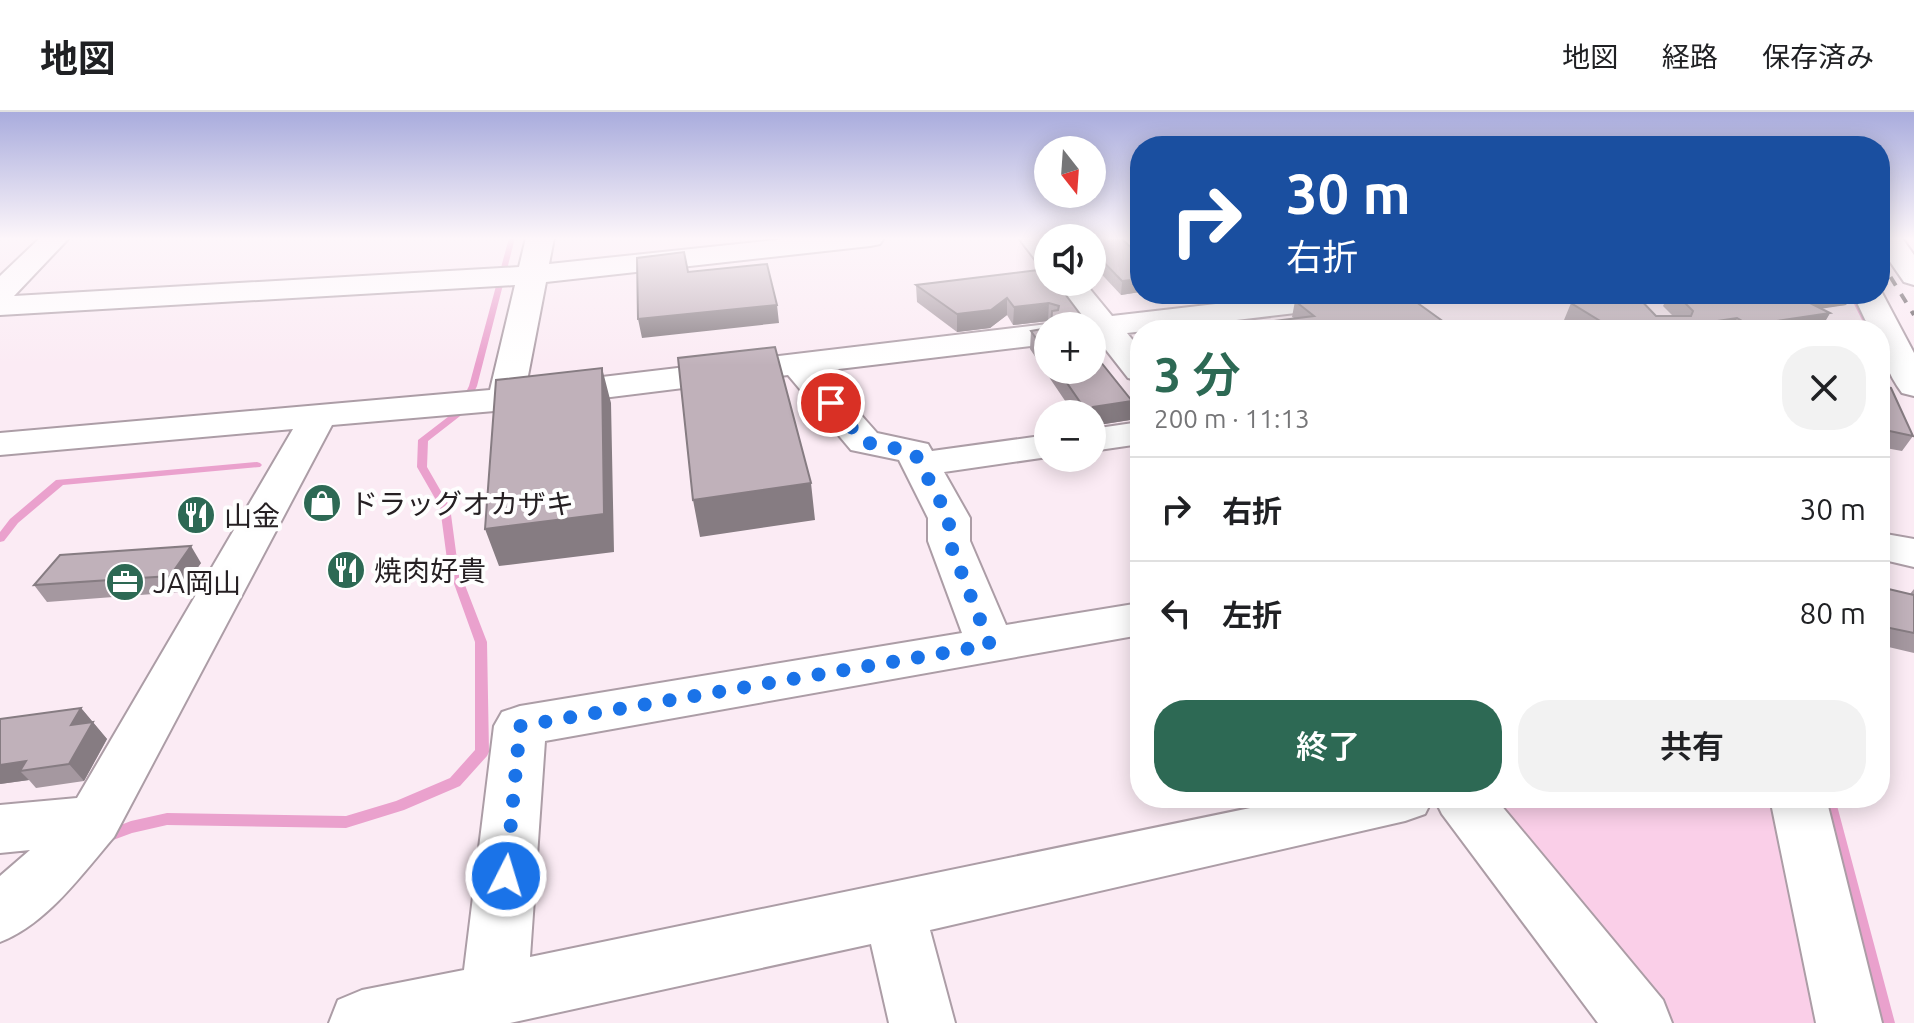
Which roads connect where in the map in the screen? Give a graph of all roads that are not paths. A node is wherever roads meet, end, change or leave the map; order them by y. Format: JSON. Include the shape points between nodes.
{"nodes":[{"id":1,"x":450,"y":281,"type":"edge"},
{"id":2,"x":511,"y":281,"type":"edge"},
{"id":3,"x":1298,"y":304,"type":"edge"},
{"id":4,"x":0,"y":306,"type":"edge"},
{"id":5,"x":1165,"y":320,"type":"edge"},
{"id":6,"x":1130,"y":324,"type":"edge"},
{"id":7,"x":1106,"y":327,"type":"edge"},
{"id":8,"x":1034,"y":336,"type":"edge"},
{"id":9,"x":1106,"y":336,"type":"edge"},
{"id":10,"x":1890,"y":346,"type":"edge"},
{"id":11,"x":1130,"y":361,"type":"edge"},
{"id":12,"x":797,"y":364,"type":"junction"},
{"id":13,"x":1914,"y":386,"type":"edge"},
{"id":14,"x":478,"y":402,"type":"junction"},
{"id":15,"x":319,"y":415,"type":"junction"},
{"id":16,"x":1130,"y":434,"type":"edge"},
{"id":17,"x":1106,"y":438,"type":"edge"},
{"id":18,"x":0,"y":444,"type":"edge"},
{"id":19,"x":1034,"y":448,"type":"edge"},
{"id":20,"x":920,"y":464,"type":"junction"},
{"id":21,"x":1890,"y":548,"type":"edge"},
{"id":22,"x":1914,"y":553,"type":"edge"},
{"id":23,"x":1130,"y":621,"type":"edge"},
{"id":24,"x":990,"y":645,"type":"junction"},
{"id":25,"x":1360,"y":808,"type":"edge"},
{"id":26,"x":1470,"y":808,"type":"edge"},
{"id":27,"x":1800,"y":808,"type":"edge"},
{"id":28,"x":0,"y":829,"type":"edge"},
{"id":29,"x":75,"y":841,"type":"junction"},
{"id":30,"x":894,"y":911,"type":"junction"},
{"id":31,"x":0,"y":914,"type":"edge"},
{"id":32,"x":494,"y":996,"type":"junction"},
{"id":33,"x":362,"y":1023,"type":"edge"},
{"id":34,"x":922,"y":1023,"type":"edge"},
{"id":35,"x":1639,"y":1023,"type":"edge"},
{"id":36,"x":1849,"y":1023,"type":"edge"}],
"edges":[{"from":1,"to":4,"type":"street"},
{"from":2,"to":14,"type":"street"},
{"from":3,"to":5,"type":"street"},
{"from":6,"to":7,"type":"street"},
{"from":8,"to":12,"type":"street"},
{"from":9,"to":11,"type":"street"},
{"from":10,"to":13,"type":"street"},
{"from":12,"to":14,"type":"street"},
{"from":12,"to":20,"type":"street","via":[[864,442],[914,452]]},
{"from":14,"to":15,"type":"street"},
{"from":15,"to":18,"type":"street"},
{"from":15,"to":29,"type":"street"},
{"from":16,"to":17,"type":"street"},
{"from":19,"to":20,"type":"street"},
{"from":20,"to":24,"type":"street","via":[[949,518],[949,541]]},
{"from":21,"to":22,"type":"street"},
{"from":23,"to":24,"type":"street"},
{"from":24,"to":32,"type":"street","via":[[520,726]]},
{"from":25,"to":30,"type":"street"},
{"from":26,"to":35,"type":"street"},
{"from":27,"to":36,"type":"street"},
{"from":28,"to":29,"type":"street"},
{"from":29,"to":31,"type":"street"},
{"from":30,"to":32,"type":"street"},
{"from":30,"to":34,"type":"street"},
{"from":32,"to":33,"type":"street"}]}
